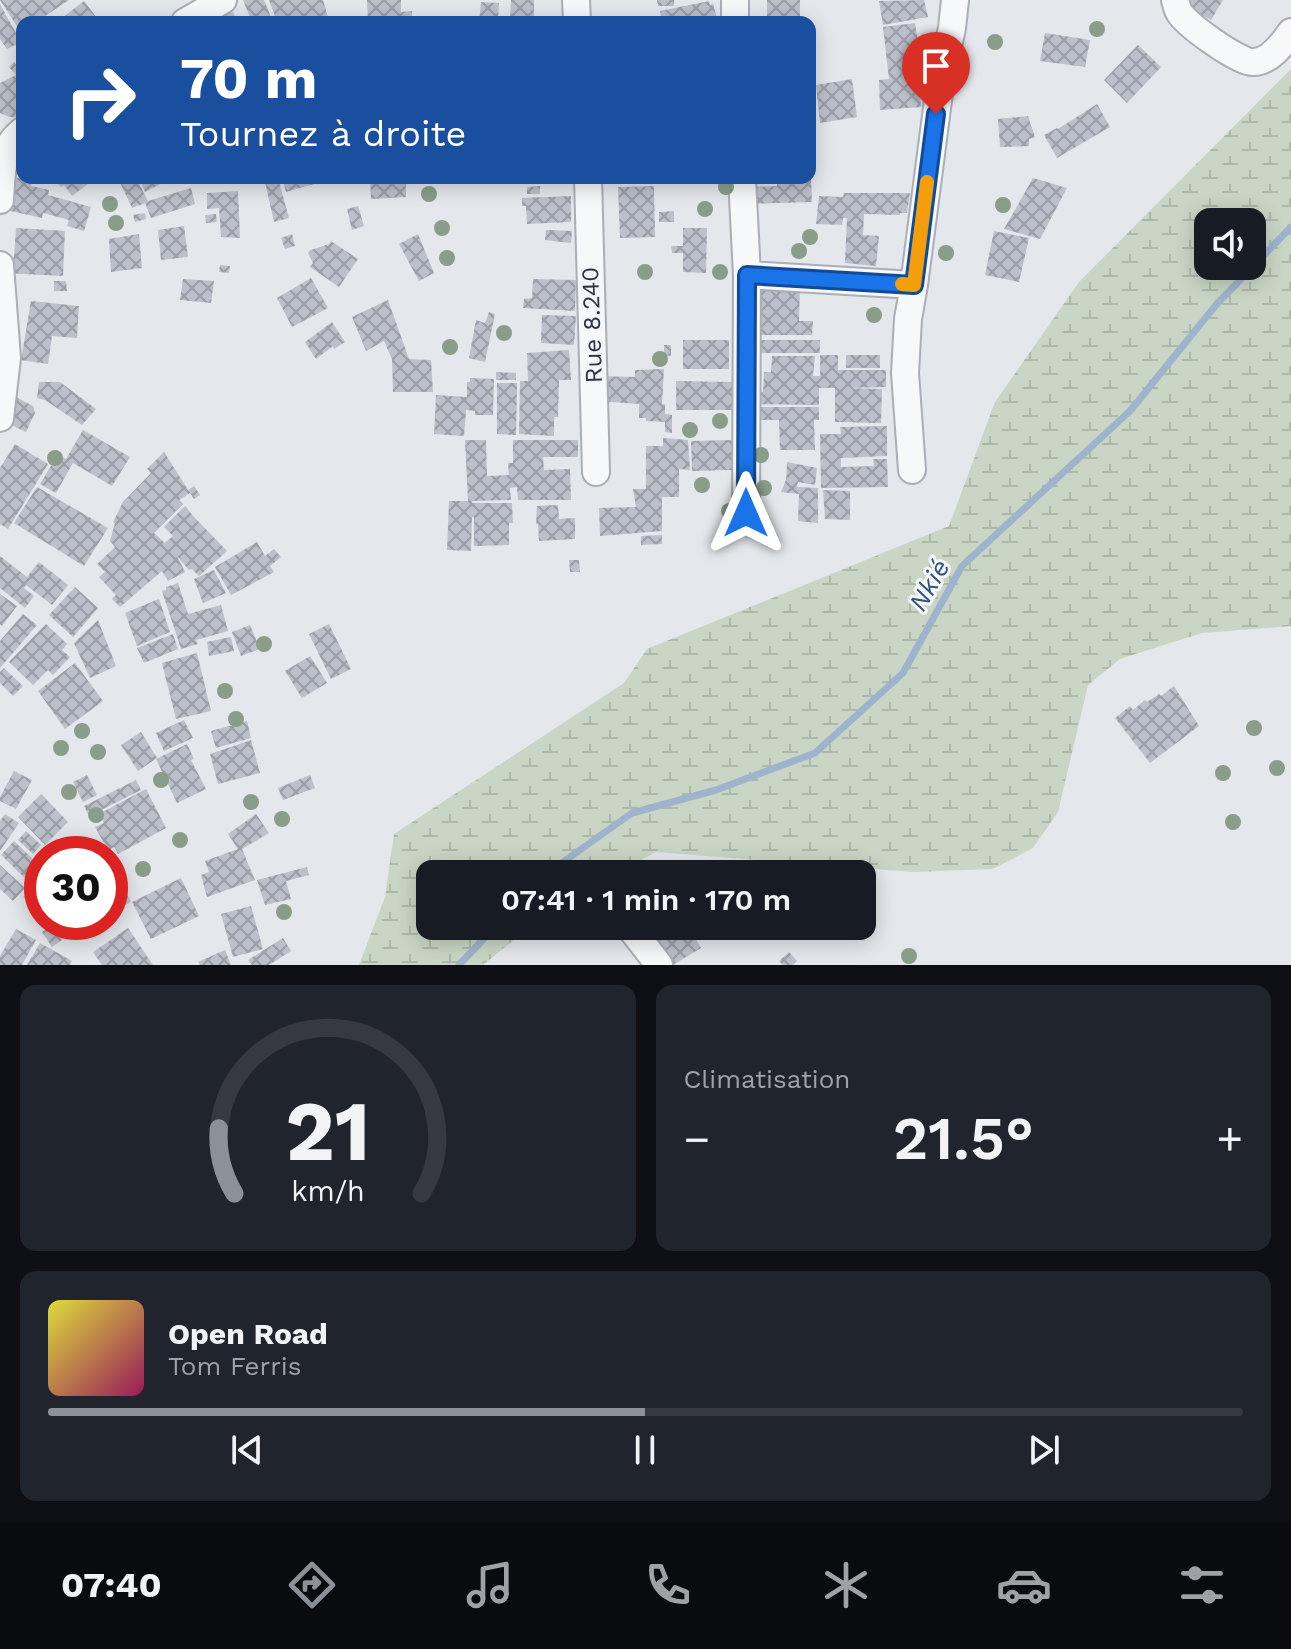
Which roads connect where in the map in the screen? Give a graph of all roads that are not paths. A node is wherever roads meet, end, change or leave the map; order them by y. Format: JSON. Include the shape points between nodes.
{"nodes":[{"id":1,"x":223,"y":0,"type":"edge"},
{"id":2,"x":955,"y":0,"type":"edge"},
{"id":3,"x":1175,"y":0,"type":"edge"},
{"id":4,"x":195,"y":16,"type":"edge"},
{"id":5,"x":1291,"y":32,"type":"edge"},
{"id":6,"x":12,"y":132,"type":"edge"},
{"id":7,"x":588,"y":184,"type":"edge"},
{"id":8,"x":742,"y":184,"type":"edge"},
{"id":9,"x":0,"y":200,"type":"edge"},
{"id":10,"x":0,"y":265,"type":"edge"},
{"id":11,"x":747,"y":275,"type":"junction"},
{"id":12,"x":914,"y":285,"type":"junction"},
{"id":13,"x":0,"y":418,"type":"edge"},
{"id":14,"x":912,"y":470,"type":"dead end"},
{"id":15,"x":596,"y":472,"type":"dead end"},
{"id":16,"x":746,"y":513,"type":"dead end"},
{"id":17,"x":640,"y":940,"type":"edge"},
{"id":18,"x":659,"y":965,"type":"edge"}],
"edges":[{"from":1,"to":4,"type":"street"},
{"from":2,"to":12,"type":"street"},
{"from":3,"to":5,"type":"street","via":[[1179,14],[1198,32],[1248,63],[1262,61]]},
{"from":6,"to":9,"type":"street"},
{"from":7,"to":15,"type":"street","name":"Rue 8.240"},
{"from":8,"to":11,"type":"street"},
{"from":10,"to":13,"type":"street","via":[[7,358]]},
{"from":11,"to":12,"type":"street"},
{"from":11,"to":16,"type":"street"},
{"from":12,"to":14,"type":"street","via":[[905,373]]},
{"from":17,"to":18,"type":"street"}]}
